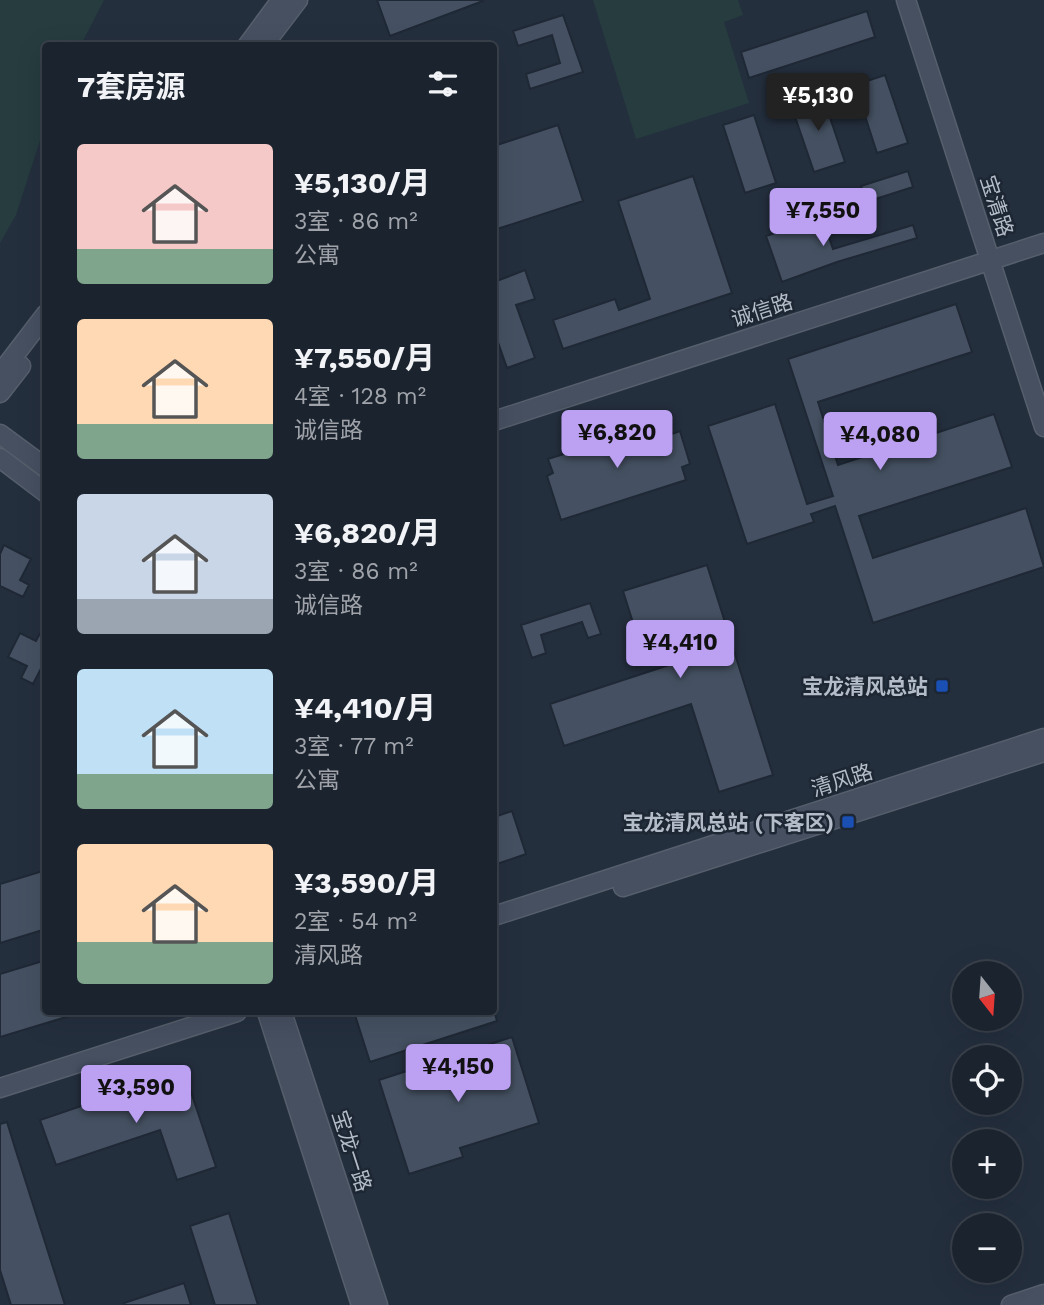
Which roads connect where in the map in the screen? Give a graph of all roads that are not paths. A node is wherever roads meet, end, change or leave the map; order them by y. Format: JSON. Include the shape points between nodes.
{"nodes":[{"id":1,"x":281,"y":0,"type":"edge"},
{"id":2,"x":298,"y":0,"type":"edge"},
{"id":3,"x":906,"y":0,"type":"edge"},
{"id":4,"x":250,"y":42,"type":"edge"},
{"id":5,"x":266,"y":42,"type":"edge"},
{"id":6,"x":1044,"y":243,"type":"edge"},
{"id":7,"x":990,"y":261,"type":"junction"},
{"id":8,"x":42,"y":319,"type":"edge"},
{"id":9,"x":42,"y":338,"type":"edge"},
{"id":10,"x":0,"y":374,"type":"edge"},
{"id":11,"x":0,"y":393,"type":"edge"},
{"id":12,"x":497,"y":420,"type":"edge"},
{"id":13,"x":1044,"y":427,"type":"edge"},
{"id":14,"x":0,"y":434,"type":"edge"},
{"id":15,"x":0,"y":458,"type":"edge"},
{"id":16,"x":42,"y":465,"type":"edge"},
{"id":17,"x":42,"y":489,"type":"edge"},
{"id":18,"x":1044,"y":738,"type":"edge"},
{"id":19,"x":1044,"y":752,"type":"edge"},
{"id":20,"x":497,"y":915,"type":"edge"},
{"id":21,"x":497,"y":928,"type":"edge"},
{"id":22,"x":189,"y":1015,"type":"edge"},
{"id":23,"x":228,"y":1015,"type":"edge"},
{"id":24,"x":268,"y":1015,"type":"edge"},
{"id":25,"x":283,"y":1015,"type":"edge"},
{"id":26,"x":0,"y":1075,"type":"edge"},
{"id":27,"x":0,"y":1088,"type":"edge"},
{"id":28,"x":1044,"y":1294,"type":"edge"},
{"id":29,"x":361,"y":1305,"type":"edge"},
{"id":30,"x":378,"y":1305,"type":"edge"},
{"id":31,"x":1011,"y":1305,"type":"edge"}],
"edges":[{"from":1,"to":4,"type":"street"},
{"from":2,"to":5,"type":"street"},
{"from":3,"to":7,"type":"street","name":"宝清路"},
{"from":6,"to":7,"type":"street","name":"诚信路"},
{"from":7,"to":12,"type":"street","name":"诚信路"},
{"from":7,"to":13,"type":"street","name":"宝清路"},
{"from":8,"to":10,"type":"street"},
{"from":9,"to":11,"type":"street"},
{"from":14,"to":16,"type":"street"},
{"from":15,"to":17,"type":"street"},
{"from":18,"to":20,"type":"street","name":"清风路"},
{"from":19,"to":21,"type":"street","name":"清风路"},
{"from":22,"to":26,"type":"street"},
{"from":23,"to":27,"type":"street"},
{"from":24,"to":29,"type":"street","name":"宝龙一路"},
{"from":25,"to":30,"type":"street","name":"宝龙一路"},
{"from":28,"to":31,"type":"street"}]}
